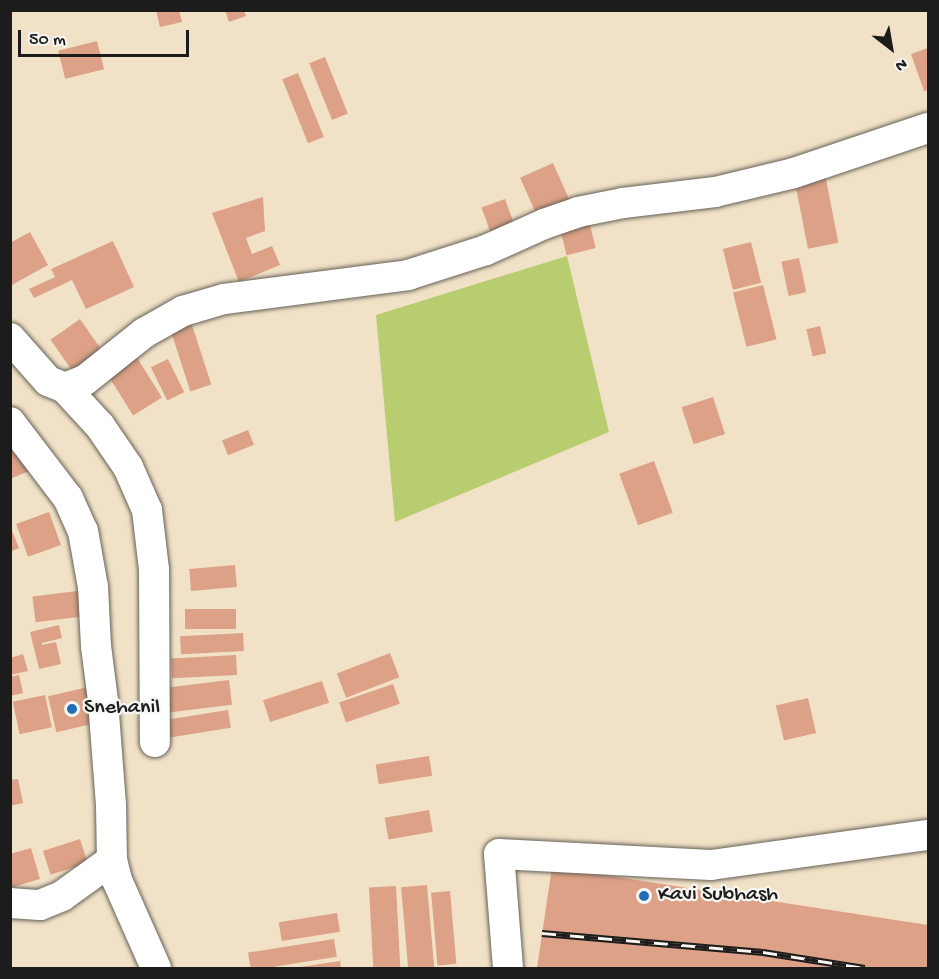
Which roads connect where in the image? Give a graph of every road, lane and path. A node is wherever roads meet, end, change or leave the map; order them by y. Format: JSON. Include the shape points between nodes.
{"nodes":[{"id":1,"x":928,"y":128,"type":"edge"},
{"id":2,"x":10,"y":338,"type":"edge"},
{"id":3,"x":65,"y":388,"type":"junction"},
{"id":4,"x":13,"y":428,"type":"edge"},
{"id":5,"x":155,"y":742,"type":"dead end"},
{"id":6,"x":928,"y":835,"type":"edge"},
{"id":7,"x":112,"y":860,"type":"junction"},
{"id":8,"x":10,"y":903,"type":"edge"},
{"id":9,"x":156,"y":969,"type":"edge"},
{"id":10,"x":508,"y":969,"type":"edge"}],
"edges":[{"from":1,"to":3,"type":"street","via":[[794,173],[715,192],[578,212],[486,250],[408,275],[224,299],[183,311],[144,333],[85,380]]},
{"from":2,"to":3,"type":"street","via":[[48,381]]},
{"from":3,"to":5,"type":"street","via":[[100,426],[128,467],[147,510],[154,570]]},
{"from":4,"to":7,"type":"street","via":[[68,498],[83,531],[93,587]]},
{"from":6,"to":10,"type":"street","via":[[711,865],[499,854]]},
{"from":7,"to":8,"type":"street","via":[[62,896],[40,905]]},
{"from":7,"to":9,"type":"street"}]}
